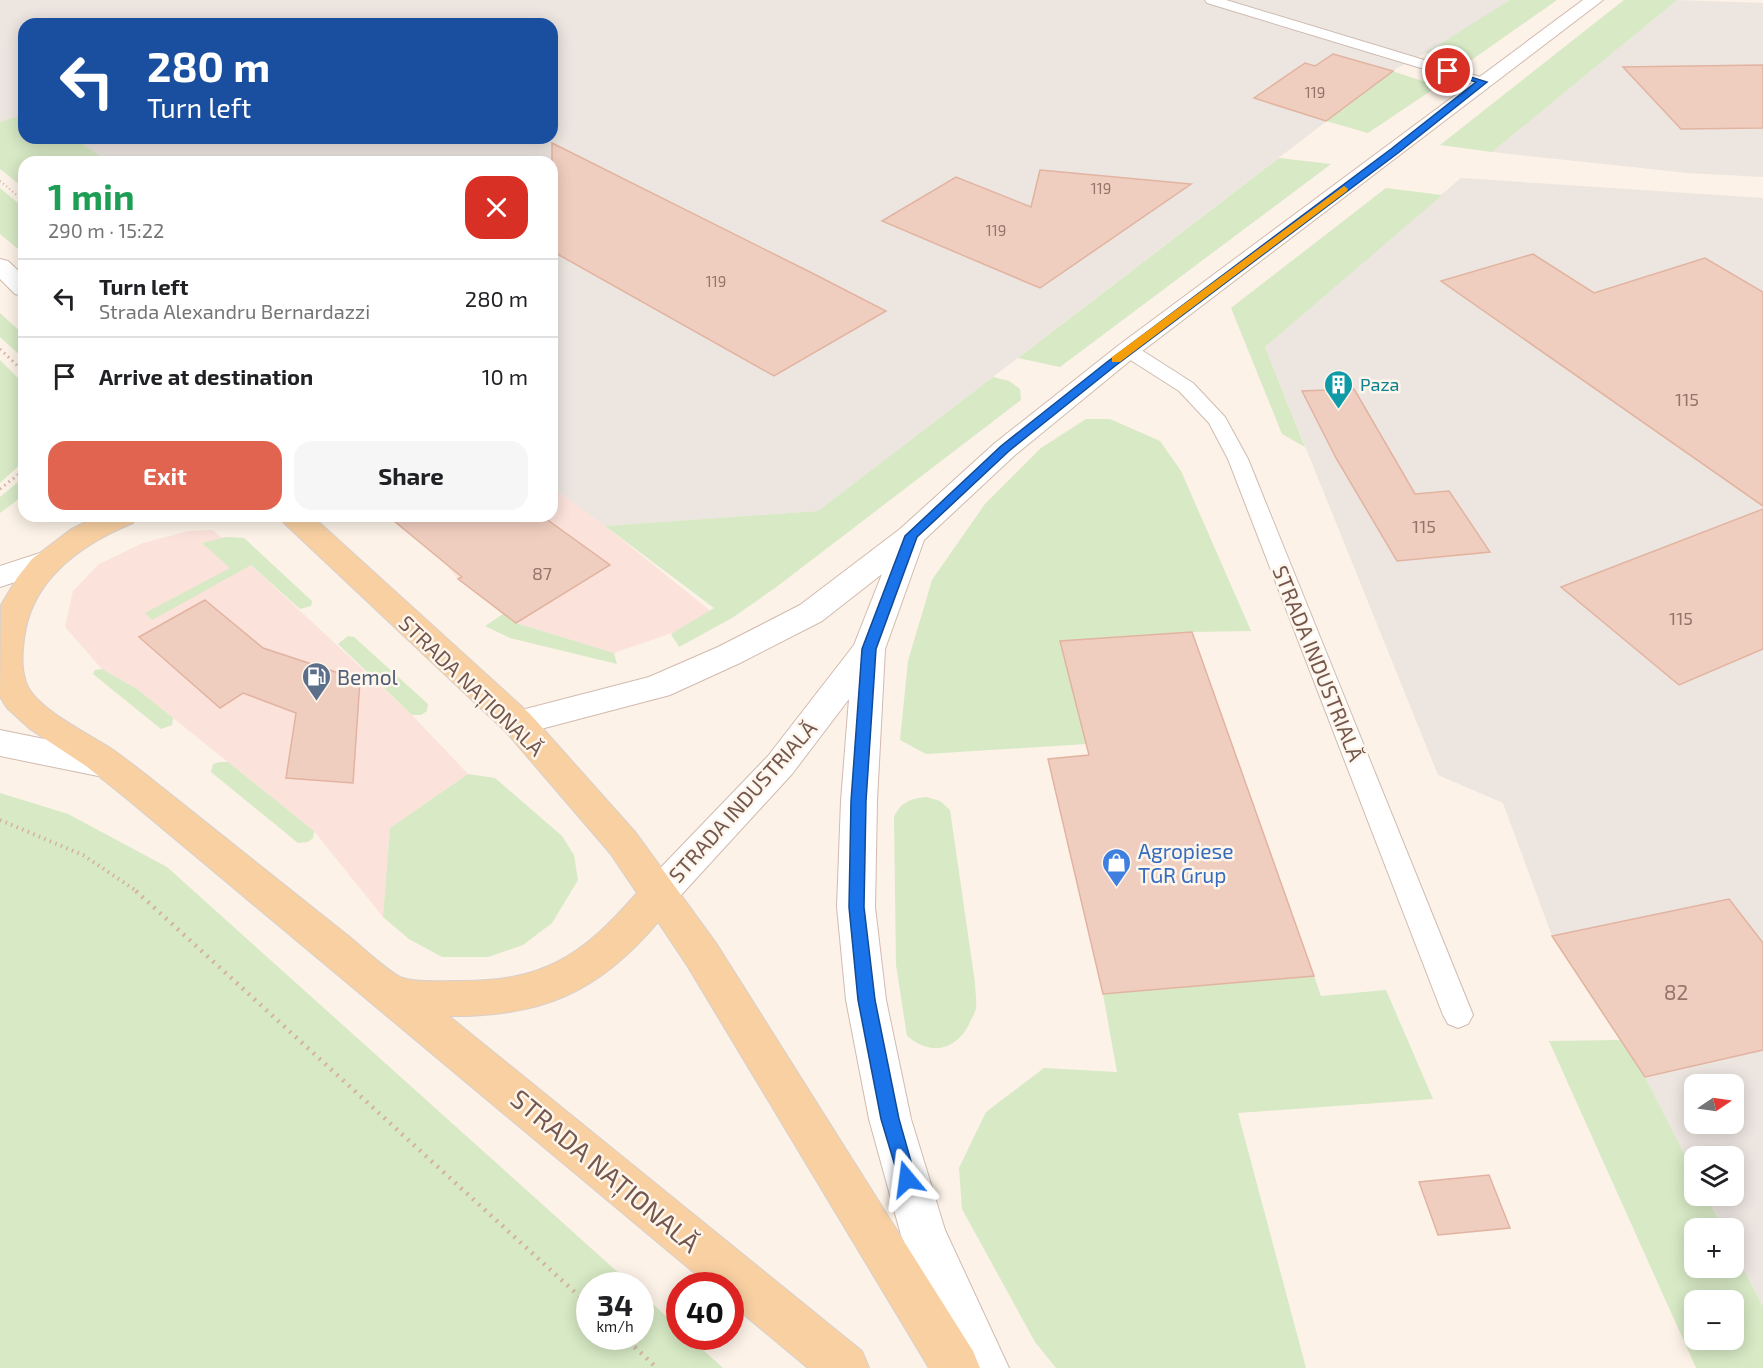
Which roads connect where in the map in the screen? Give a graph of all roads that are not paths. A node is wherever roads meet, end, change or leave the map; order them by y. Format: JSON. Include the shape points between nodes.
{"nodes":[{"id":1,"x":1212,"y":0,"type":"edge"},
{"id":2,"x":1594,"y":0,"type":"edge"},
{"id":3,"x":1482,"y":82,"type":"junction"},
{"id":4,"x":0,"y":266,"type":"edge"},
{"id":5,"x":18,"y":283,"type":"edge"},
{"id":6,"x":1128,"y":350,"type":"junction"},
{"id":7,"x":109,"y":522,"type":"edge"},
{"id":8,"x":300,"y":522,"type":"edge"},
{"id":9,"x":911,"y":536,"type":"junction"},
{"id":10,"x":49,"y":560,"type":"junction"},
{"id":11,"x":0,"y":577,"type":"edge"},
{"id":12,"x":869,"y":649,"type":"junction"},
{"id":13,"x":518,"y":723,"type":"junction"},
{"id":14,"x":0,"y":743,"type":"edge"},
{"id":15,"x":108,"y":765,"type":"junction"},
{"id":16,"x":658,"y":895,"type":"junction"},
{"id":17,"x":394,"y":995,"type":"junction"},
{"id":18,"x":1458,"y":1015,"type":"dead end"},
{"id":19,"x":845,"y":1368,"type":"edge"},
{"id":20,"x":956,"y":1368,"type":"edge"},
{"id":21,"x":985,"y":1368,"type":"edge"}],
"edges":[{"from":1,"to":3,"type":"lane"},
{"from":2,"to":3,"type":"street","name":"STRADA INDUSTRIALĂ"},
{"from":3,"to":6,"type":"street","name":"STRADA INDUSTRIALĂ"},
{"from":4,"to":5,"type":"street"},
{"from":6,"to":9,"type":"street","name":"STRADA INDUSTRIALĂ","via":[[1005,449]]},
{"from":6,"to":18,"type":"lane","name":"STRADA INDUSTRIALĂ","via":[[1186,387],[1218,421],[1238,459]]},
{"from":7,"to":10,"type":"main road","name":"STRADA NAȚIONALĂ","via":[[89,531]]},
{"from":8,"to":13,"type":"main road","name":"STRADA NAȚIONALĂ"},
{"from":9,"to":12,"type":"street","name":"STRADA INDUSTRIALĂ"},
{"from":9,"to":13,"type":"street","name":"STRADA INDUSTRIALĂ","via":[[811,614],[729,655],[658,687]]},
{"from":10,"to":11,"type":"street","name":"STRADA NAȚIONALĂ"},
{"from":10,"to":15,"type":"main road","name":"STRADA NAȚIONALĂ","via":[[19,596],[6,635],[12,689],[28,710]]},
{"from":12,"to":16,"type":"street","name":"STRADA INDUSTRIALĂ","via":[[780,765]]},
{"from":12,"to":21,"type":"street","name":"STRADA INDUSTRIALĂ","via":[[856,907],[866,1000],[890,1119],[924,1235]]},
{"from":13,"to":16,"type":"main road","name":"STRADA NAȚIONALĂ","via":[[622,843]]},
{"from":14,"to":15,"type":"street","name":"STRADA NAȚIONALĂ"},
{"from":15,"to":17,"type":"main road","name":"STRADA NAȚIONALĂ"},
{"from":16,"to":17,"type":"main road","via":[[610,949],[580,972],[540,991],[462,1000]]},
{"from":16,"to":20,"type":"main road","name":"STRADA NAȚIONALĂ","via":[[702,955]]},
{"from":17,"to":19,"type":"main road","name":"STRADA NAȚIONALĂ"}]}
